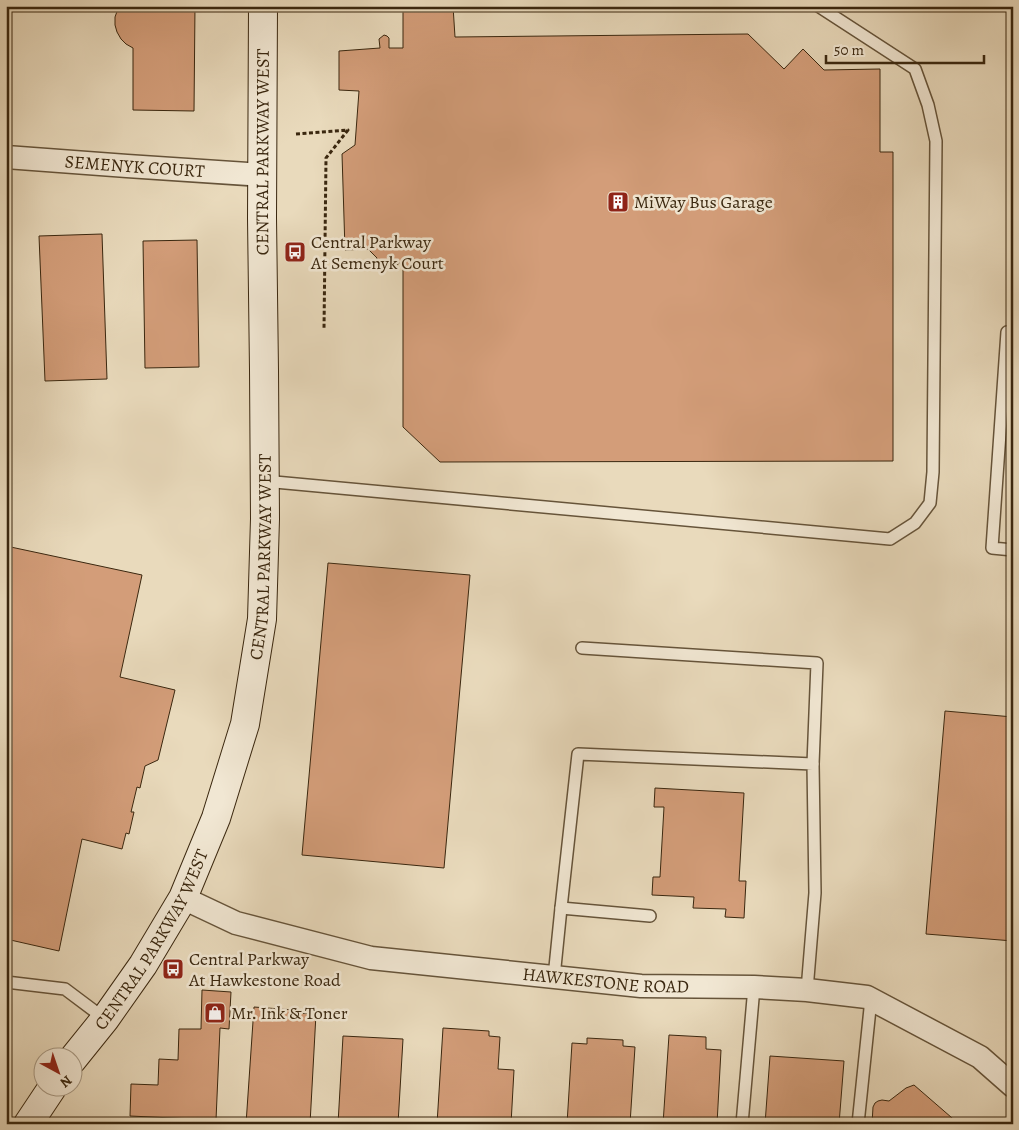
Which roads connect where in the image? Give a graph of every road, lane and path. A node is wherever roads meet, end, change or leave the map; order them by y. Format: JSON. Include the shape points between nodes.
{"nodes":[{"id":1,"x":263,"y":6,"type":"edge"},
{"id":2,"x":818,"y":6,"type":"edge"},
{"id":3,"x":296,"y":134,"type":"dead end"},
{"id":4,"x":6,"y":157,"type":"edge"},
{"id":5,"x":262,"y":175,"type":"junction"},
{"id":6,"x":324,"y":330,"type":"dead end"},
{"id":7,"x":1013,"y":332,"type":"edge"},
{"id":8,"x":264,"y":481,"type":"junction"},
{"id":9,"x":1013,"y":550,"type":"edge"},
{"id":10,"x":582,"y":648,"type":"dead end"},
{"id":11,"x":813,"y":764,"type":"junction"},
{"id":12,"x":182,"y":898,"type":"junction"},
{"id":13,"x":561,"y":908,"type":"junction"},
{"id":14,"x":650,"y":916,"type":"dead end"},
{"id":15,"x":554,"y":976,"type":"junction"},
{"id":16,"x":6,"y":982,"type":"edge"},
{"id":17,"x":754,"y":987,"type":"junction"},
{"id":18,"x":807,"y":990,"type":"junction"},
{"id":19,"x":871,"y":999,"type":"junction"},
{"id":20,"x":105,"y":1018,"type":"junction"},
{"id":21,"x":81,"y":1048,"type":"edge"},
{"id":22,"x":1013,"y":1086,"type":"edge"},
{"id":23,"x":45,"y":1098,"type":"edge"},
{"id":24,"x":28,"y":1124,"type":"edge"},
{"id":25,"x":742,"y":1124,"type":"edge"},
{"id":26,"x":858,"y":1124,"type":"edge"}],
"edges":[{"from":1,"to":5,"type":"street","name":"CENTRAL PARKWAY WEST"},
{"from":2,"to":8,"type":"lane","via":[[915,69],[936,140],[933,472],[930,503],[914,523],[890,539]]},
{"from":3,"to":6,"type":"path","via":[[348,130],[326,158]]},
{"from":4,"to":5,"type":"street","name":"SEMENYK COURT"},
{"from":5,"to":8,"type":"street","name":"CENTRAL PARKWAY WEST"},
{"from":7,"to":9,"type":"lane","via":[[1007,332],[992,548]]},
{"from":8,"to":12,"type":"street","name":"CENTRAL PARKWAY WEST","via":[[262,620],[245,724],[216,818]]},
{"from":10,"to":11,"type":"lane","via":[[817,663]]},
{"from":11,"to":13,"type":"lane","via":[[578,754]]},
{"from":11,"to":18,"type":"lane","via":[[815,893]]},
{"from":12,"to":15,"type":"street","name":"HAWKESTONE ROAD","via":[[236,923],[371,958]]},
{"from":12,"to":20,"type":"street","name":"CENTRAL PARKWAY WEST","via":[[143,965]]},
{"from":13,"to":14,"type":"lane"},
{"from":13,"to":15,"type":"lane"},
{"from":15,"to":17,"type":"street","name":"HAWKESTONE ROAD","via":[[641,986]]},
{"from":16,"to":20,"type":"lane","via":[[65,989]]},
{"from":17,"to":18,"type":"street","name":"HAWKESTONE ROAD"},
{"from":17,"to":25,"type":"lane"},
{"from":18,"to":19,"type":"street","name":"HAWKESTONE ROAD"},
{"from":19,"to":22,"type":"street","name":"HAWKESTONE ROAD","via":[[980,1057]]},
{"from":19,"to":26,"type":"lane"},
{"from":20,"to":21,"type":"street","name":"CENTRAL PARKWAY WEST"},
{"from":23,"to":24,"type":"street"}]}
